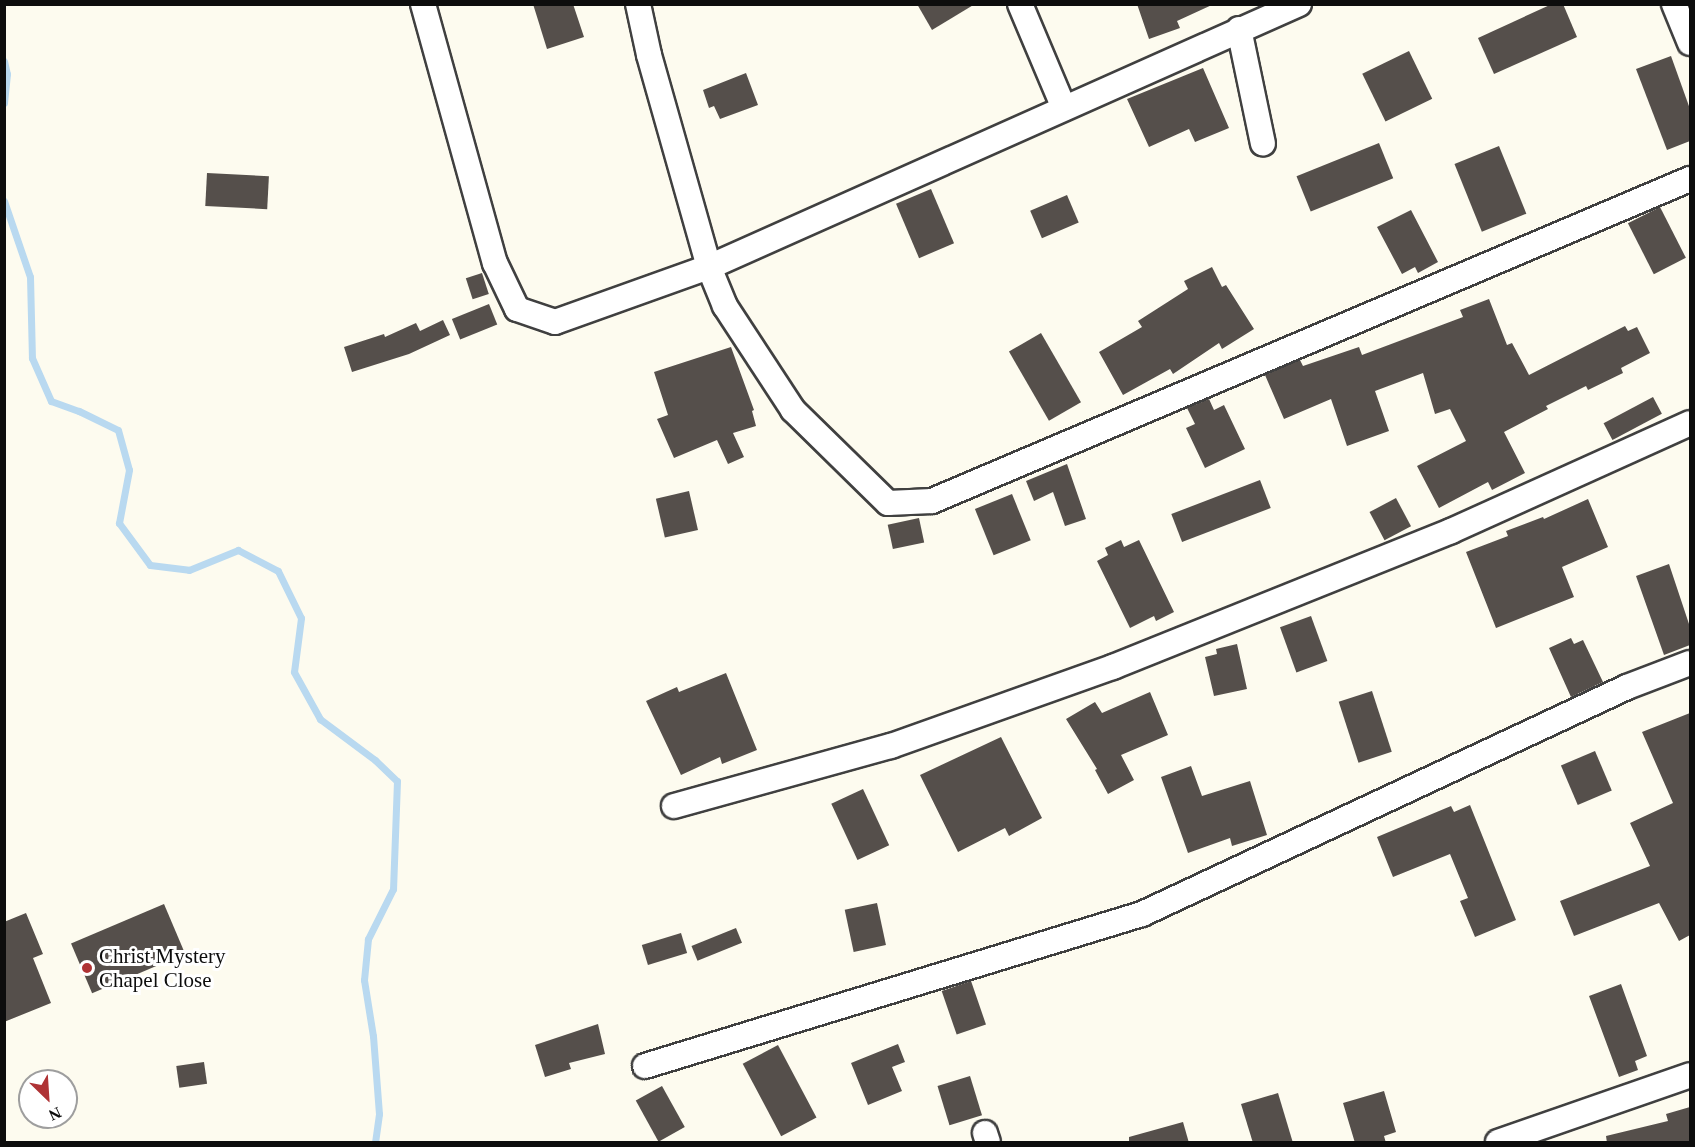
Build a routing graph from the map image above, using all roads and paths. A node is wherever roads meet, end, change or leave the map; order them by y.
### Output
1 (423, 4) edge
2 (638, 4) edge
3 (1020, 4) edge
4 (1299, 4) edge
5 (1674, 4) edge
6 (1244, 20) edge
7 (1690, 43) edge
8 (1064, 108) junction
9 (1263, 144) dead end
10 (1690, 179) edge
11 (709, 267) junction
12 (1690, 423) edge
13 (1690, 663) edge
14 (674, 806) dead end
15 (645, 1066) dead end
16 (1690, 1075) edge
17 (1498, 1143) edge

1 - 11 street
2 - 11 street
3 - 8 street
4 - 6 street
5 - 7 street
6 - 8 street
6 - 9 street
8 - 11 street
10 - 11 street
12 - 14 street
13 - 15 street
16 - 17 street

